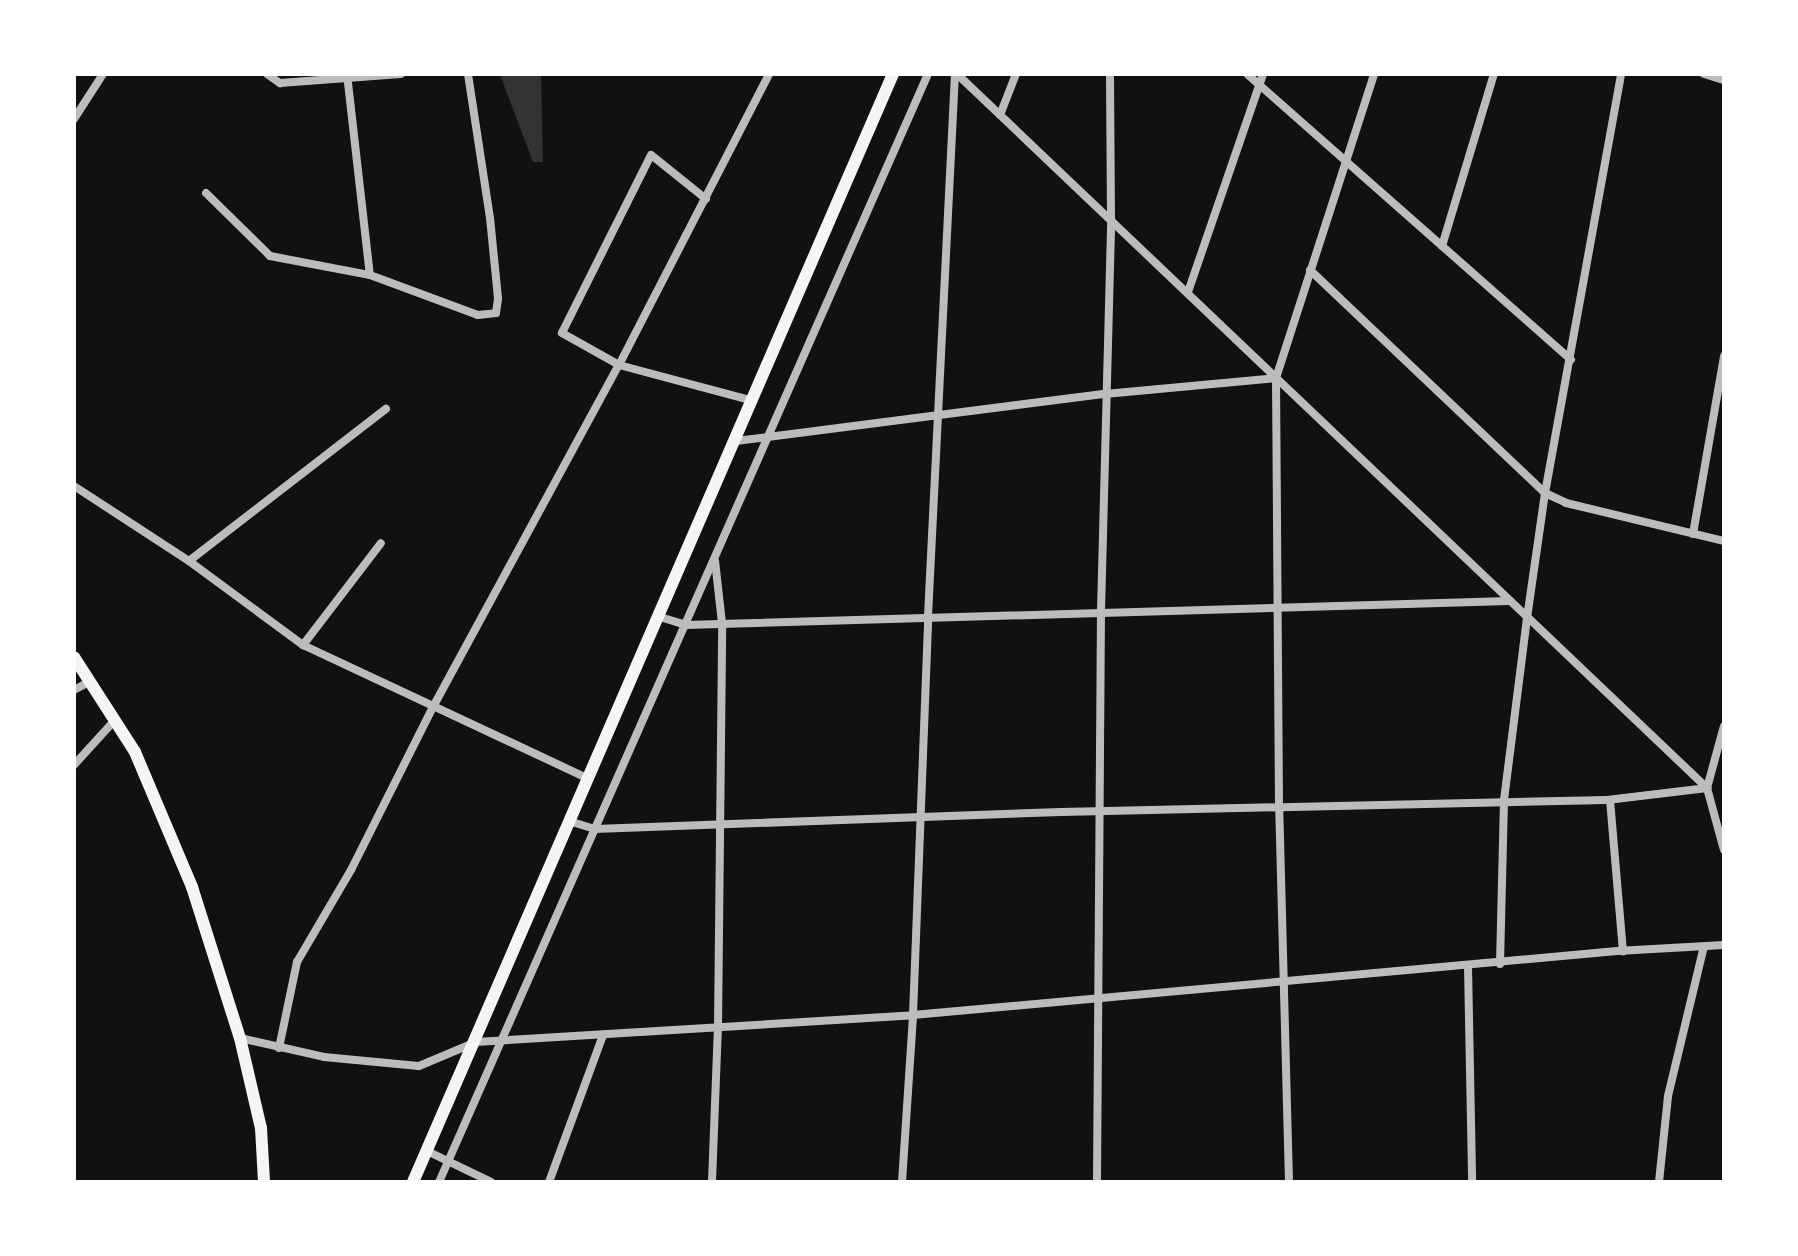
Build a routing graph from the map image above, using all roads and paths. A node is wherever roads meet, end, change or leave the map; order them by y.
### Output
1 (103, 74) edge
2 (267, 74) edge
3 (401, 74) edge
4 (468, 74) edge
5 (893, 74) edge
6 (928, 74) edge
7 (956, 74) edge
8 (1016, 74) edge
9 (1110, 74) edge
10 (1247, 74) edge
11 (1263, 74) edge
12 (1374, 74) edge
13 (1494, 74) edge
14 (1621, 74) edge
15 (1704, 74) edge
16 (767, 75) edge
17 (348, 76) edge
18 (1724, 80) edge
19 (1260, 85) junction
20 (74, 94) edge
21 (85, 101) junction
22 (1000, 115) junction
23 (74, 119) edge
24 (1346, 161) junction
25 (206, 193) dead end
26 (706, 199) junction
27 (1111, 219) junction
28 (1442, 246) junction
29 (1310, 270) junction
30 (370, 275) junction
31 (1188, 292) junction
32 (1724, 356) edge
33 (1571, 360) junction
34 (619, 365) junction
35 (1276, 378) junction
36 (1105, 394) junction
37 (753, 401) junction
38 (386, 409) dead end
39 (937, 415) junction
40 (770, 436) junction
41 (736, 441) junction
42 (74, 486) edge
43 (1545, 493) junction
44 (1693, 534) junction
45 (1724, 541) edge
46 (381, 543) dead end
47 (189, 561) junction
48 (715, 561) junction
49 (1509, 601) junction
50 (1276, 607) junction
51 (1101, 611) junction
52 (928, 616) junction
53 (660, 617) junction
54 (1527, 618) junction
55 (722, 623) junction
56 (686, 625) junction
57 (303, 645) junction
58 (74, 657) edge
59 (92, 680) junction
60 (74, 690) edge
61 (433, 707) junction
62 (115, 720) junction
63 (1724, 729) edge
64 (74, 765) edge
65 (590, 779) junction
66 (1707, 788) junction
67 (1504, 800) junction
68 (1610, 800) junction
69 (1279, 807) junction
70 (1100, 811) junction
71 (920, 817) junction
72 (572, 822) junction
73 (718, 825) junction
74 (595, 829) junction
75 (1724, 850) edge
76 (1724, 945) edge
77 (1704, 946) junction
78 (1623, 951) junction
79 (1500, 964) junction
80 (1468, 966) junction
81 (1284, 984) junction
82 (1096, 999) junction
83 (913, 1015) junction
84 (718, 1028) junction
85 (603, 1035) junction
86 (240, 1038) junction
87 (502, 1040) junction
88 (476, 1042) junction
89 (279, 1048) junction
90 (427, 1151) junction
91 (448, 1161) junction
92 (264, 1182) edge
93 (413, 1182) edge
94 (439, 1182) edge
95 (491, 1182) edge
96 (549, 1182) edge
97 (712, 1182) edge
98 (902, 1182) edge
99 (1097, 1182) edge
100 (1289, 1182) edge
101 (1472, 1182) edge
102 (1659, 1182) edge

1 - 21 street
2 - 17 street
3 - 17 street
4 - 30 street
5 - 37 main road
6 - 40 street
7 - 22 street
7 - 39 street
8 - 22 street
9 - 27 street
10 - 19 street
11 - 19 street
12 - 24 street
13 - 28 street
14 - 33 street
15 - 18 street
16 - 26 street
17 - 30 street
19 - 24 street
19 - 31 street
20 - 21 street
21 - 23 street
22 - 27 street
24 - 28 street
24 - 29 street
25 - 30 street
26 - 34 street
26 - 34 street
27 - 31 street
27 - 36 street
28 - 33 street
29 - 35 street
29 - 43 street
31 - 35 street
32 - 44 street
33 - 43 street
34 - 37 street
34 - 61 street
35 - 36 street
35 - 49 street
35 - 50 street
36 - 39 street
36 - 51 street
37 - 41 main road
38 - 47 street
39 - 40 street
39 - 52 street
40 - 41 street
40 - 48 street
41 - 53 main road
42 - 47 street
43 - 44 street
43 - 54 street
44 - 45 street
46 - 57 street
47 - 57 street
48 - 55 street
48 - 56 street
49 - 50 street
49 - 54 street
50 - 51 street
50 - 69 street
51 - 52 street
51 - 70 street
52 - 55 street
52 - 71 street
53 - 56 street
53 - 65 main road
54 - 66 street
54 - 67 street
55 - 56 street
55 - 73 street
56 - 74 street
57 - 61 street
58 - 59 main road
59 - 60 street
59 - 62 main road
61 - 65 street
61 - 89 street
62 - 64 street
62 - 86 main road
63 - 66 street
65 - 72 main road
66 - 68 street
66 - 75 street
67 - 68 street
67 - 69 street
67 - 79 street
68 - 78 street
69 - 70 street
69 - 81 street
70 - 71 street
70 - 82 street
71 - 73 street
71 - 83 street
72 - 74 street
72 - 88 main road
73 - 74 street
73 - 84 street
74 - 87 street
76 - 77 street
77 - 78 street
77 - 102 street
78 - 79 street
79 - 80 street
80 - 81 street
80 - 101 street
81 - 82 street
81 - 100 street
82 - 83 street
82 - 99 street
83 - 84 street
83 - 98 street
84 - 85 street
84 - 97 street
85 - 87 street
85 - 96 street
86 - 89 street
86 - 92 main road
87 - 88 street
87 - 91 street
88 - 89 street
88 - 90 main road
90 - 91 street
90 - 93 main road
91 - 94 street
91 - 95 street

